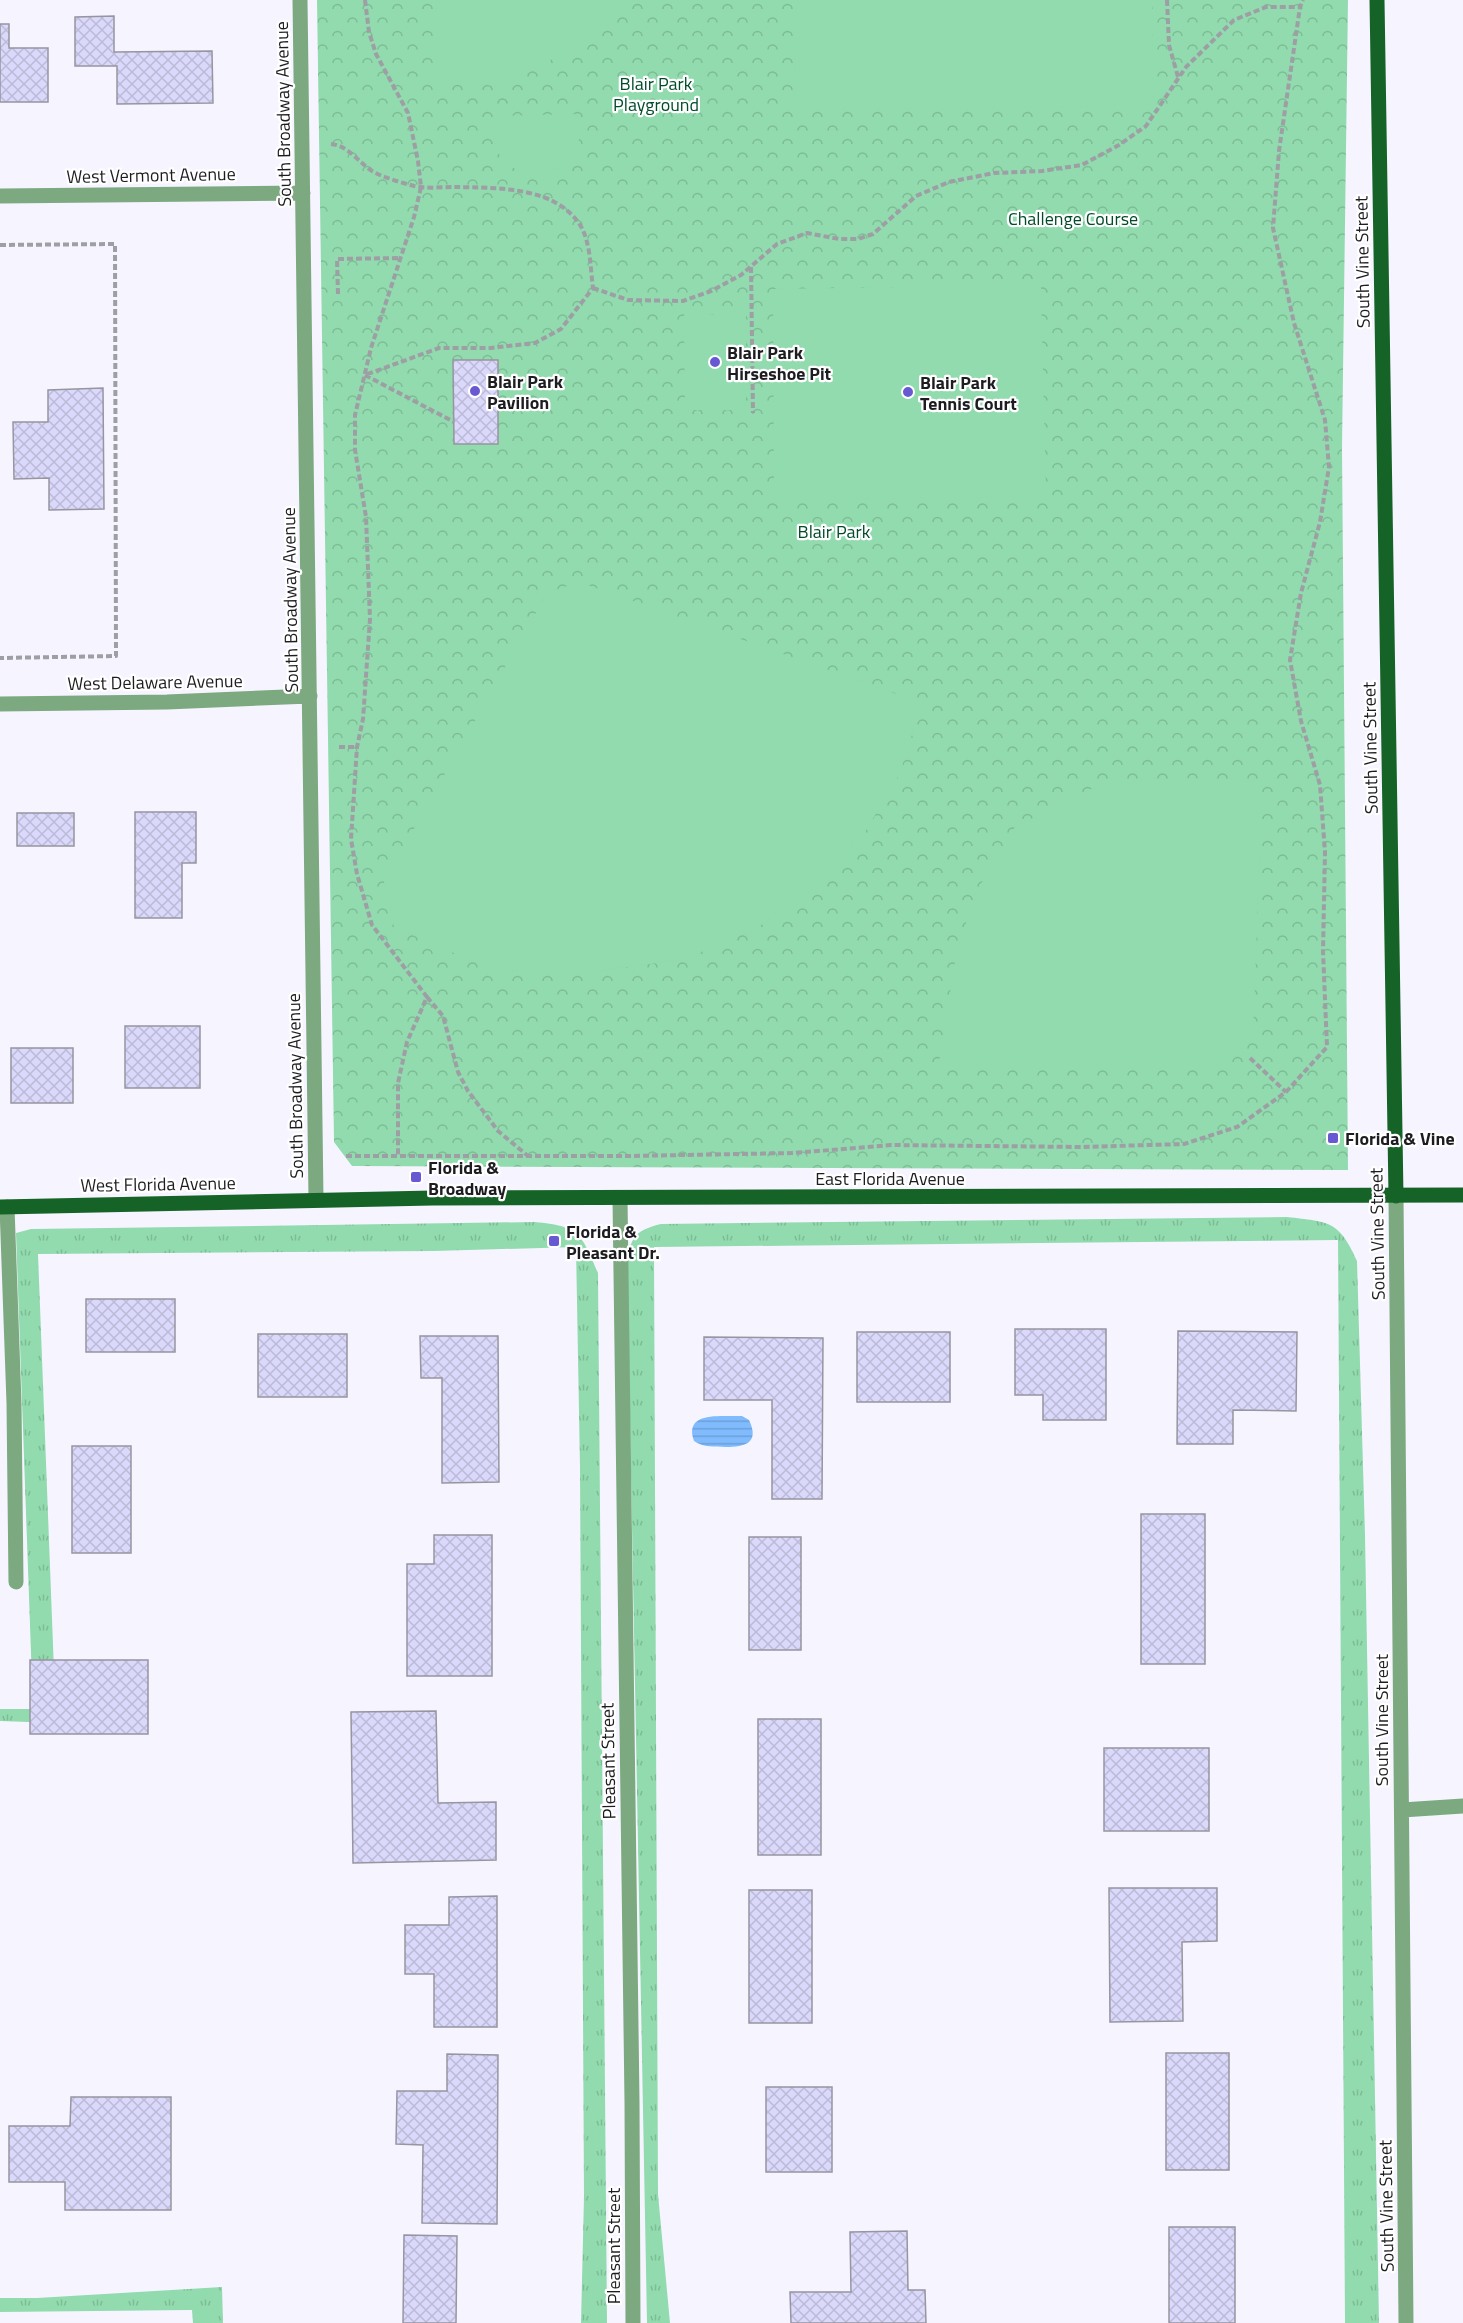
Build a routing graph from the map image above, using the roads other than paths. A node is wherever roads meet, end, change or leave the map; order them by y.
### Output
1 (300, 0) edge
2 (1377, 0) edge
3 (303, 193) junction
4 (0, 196) edge
5 (310, 696) junction
6 (0, 704) edge
7 (1463, 1195) edge
8 (1396, 1196) junction
9 (620, 1198) junction
10 (316, 1200) junction
11 (4, 1207) edge
12 (16, 1582) dead end
13 (1463, 1806) edge
14 (1402, 1809) junction
15 (633, 2323) edge
16 (1406, 2323) edge

1 - 3 street, South Broadway Avenue
2 - 8 main road, South Vine Street
3 - 4 street, West Vermont Avenue
3 - 5 street, South Broadway Avenue
5 - 6 street, West Delaware Avenue
5 - 10 street, South Broadway Avenue
7 - 8 main road, East Florida Avenue
8 - 9 main road, East Florida Avenue
8 - 14 street, South Vine Street
9 - 10 main road, East Florida Avenue
9 - 15 street, Pleasant Street
10 - 11 main road, West Florida Avenue
11 - 12 street
13 - 14 street
14 - 16 street, South Vine Street

